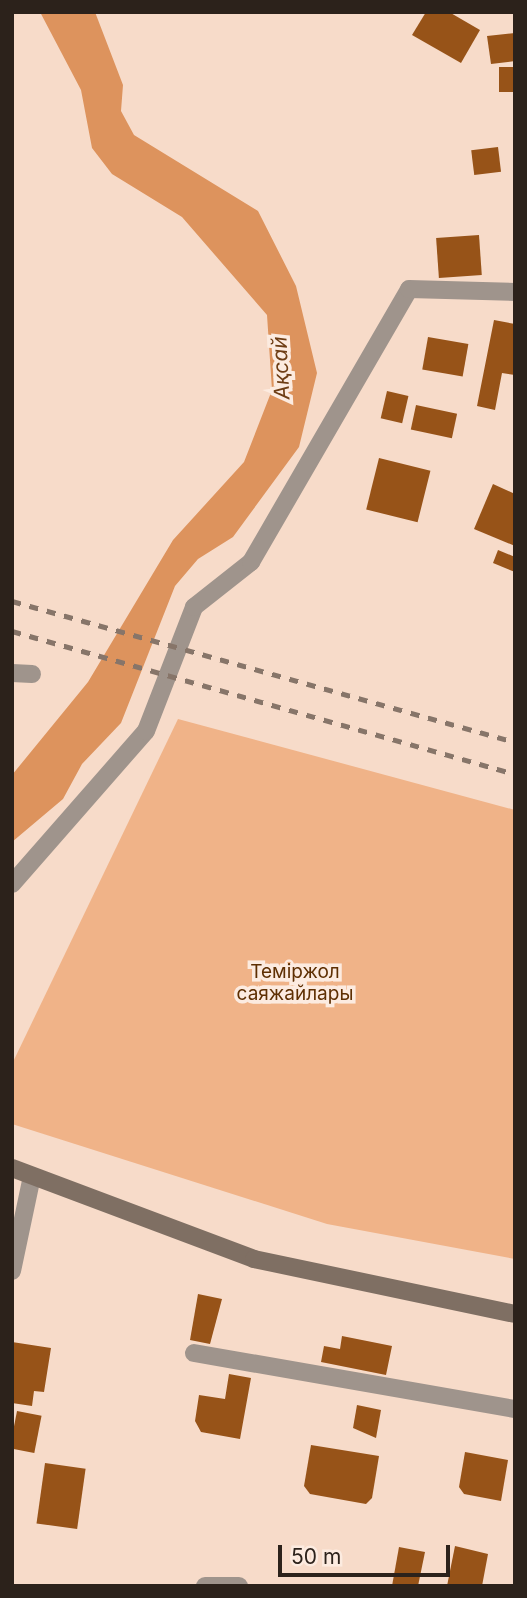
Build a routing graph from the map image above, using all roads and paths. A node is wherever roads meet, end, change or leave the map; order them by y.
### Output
1 (515, 292) edge
2 (12, 673) edge
3 (32, 674) dead end
4 (12, 884) edge
5 (12, 1168) edge
6 (32, 1176) junction
7 (12, 1271) edge
8 (515, 1314) edge
9 (194, 1353) dead end
10 (515, 1409) edge
11 (205, 1586) edge
12 (239, 1586) edge

1 - 4 street
2 - 3 street
5 - 6 main road
6 - 7 street
6 - 8 main road
9 - 10 street
11 - 12 street

